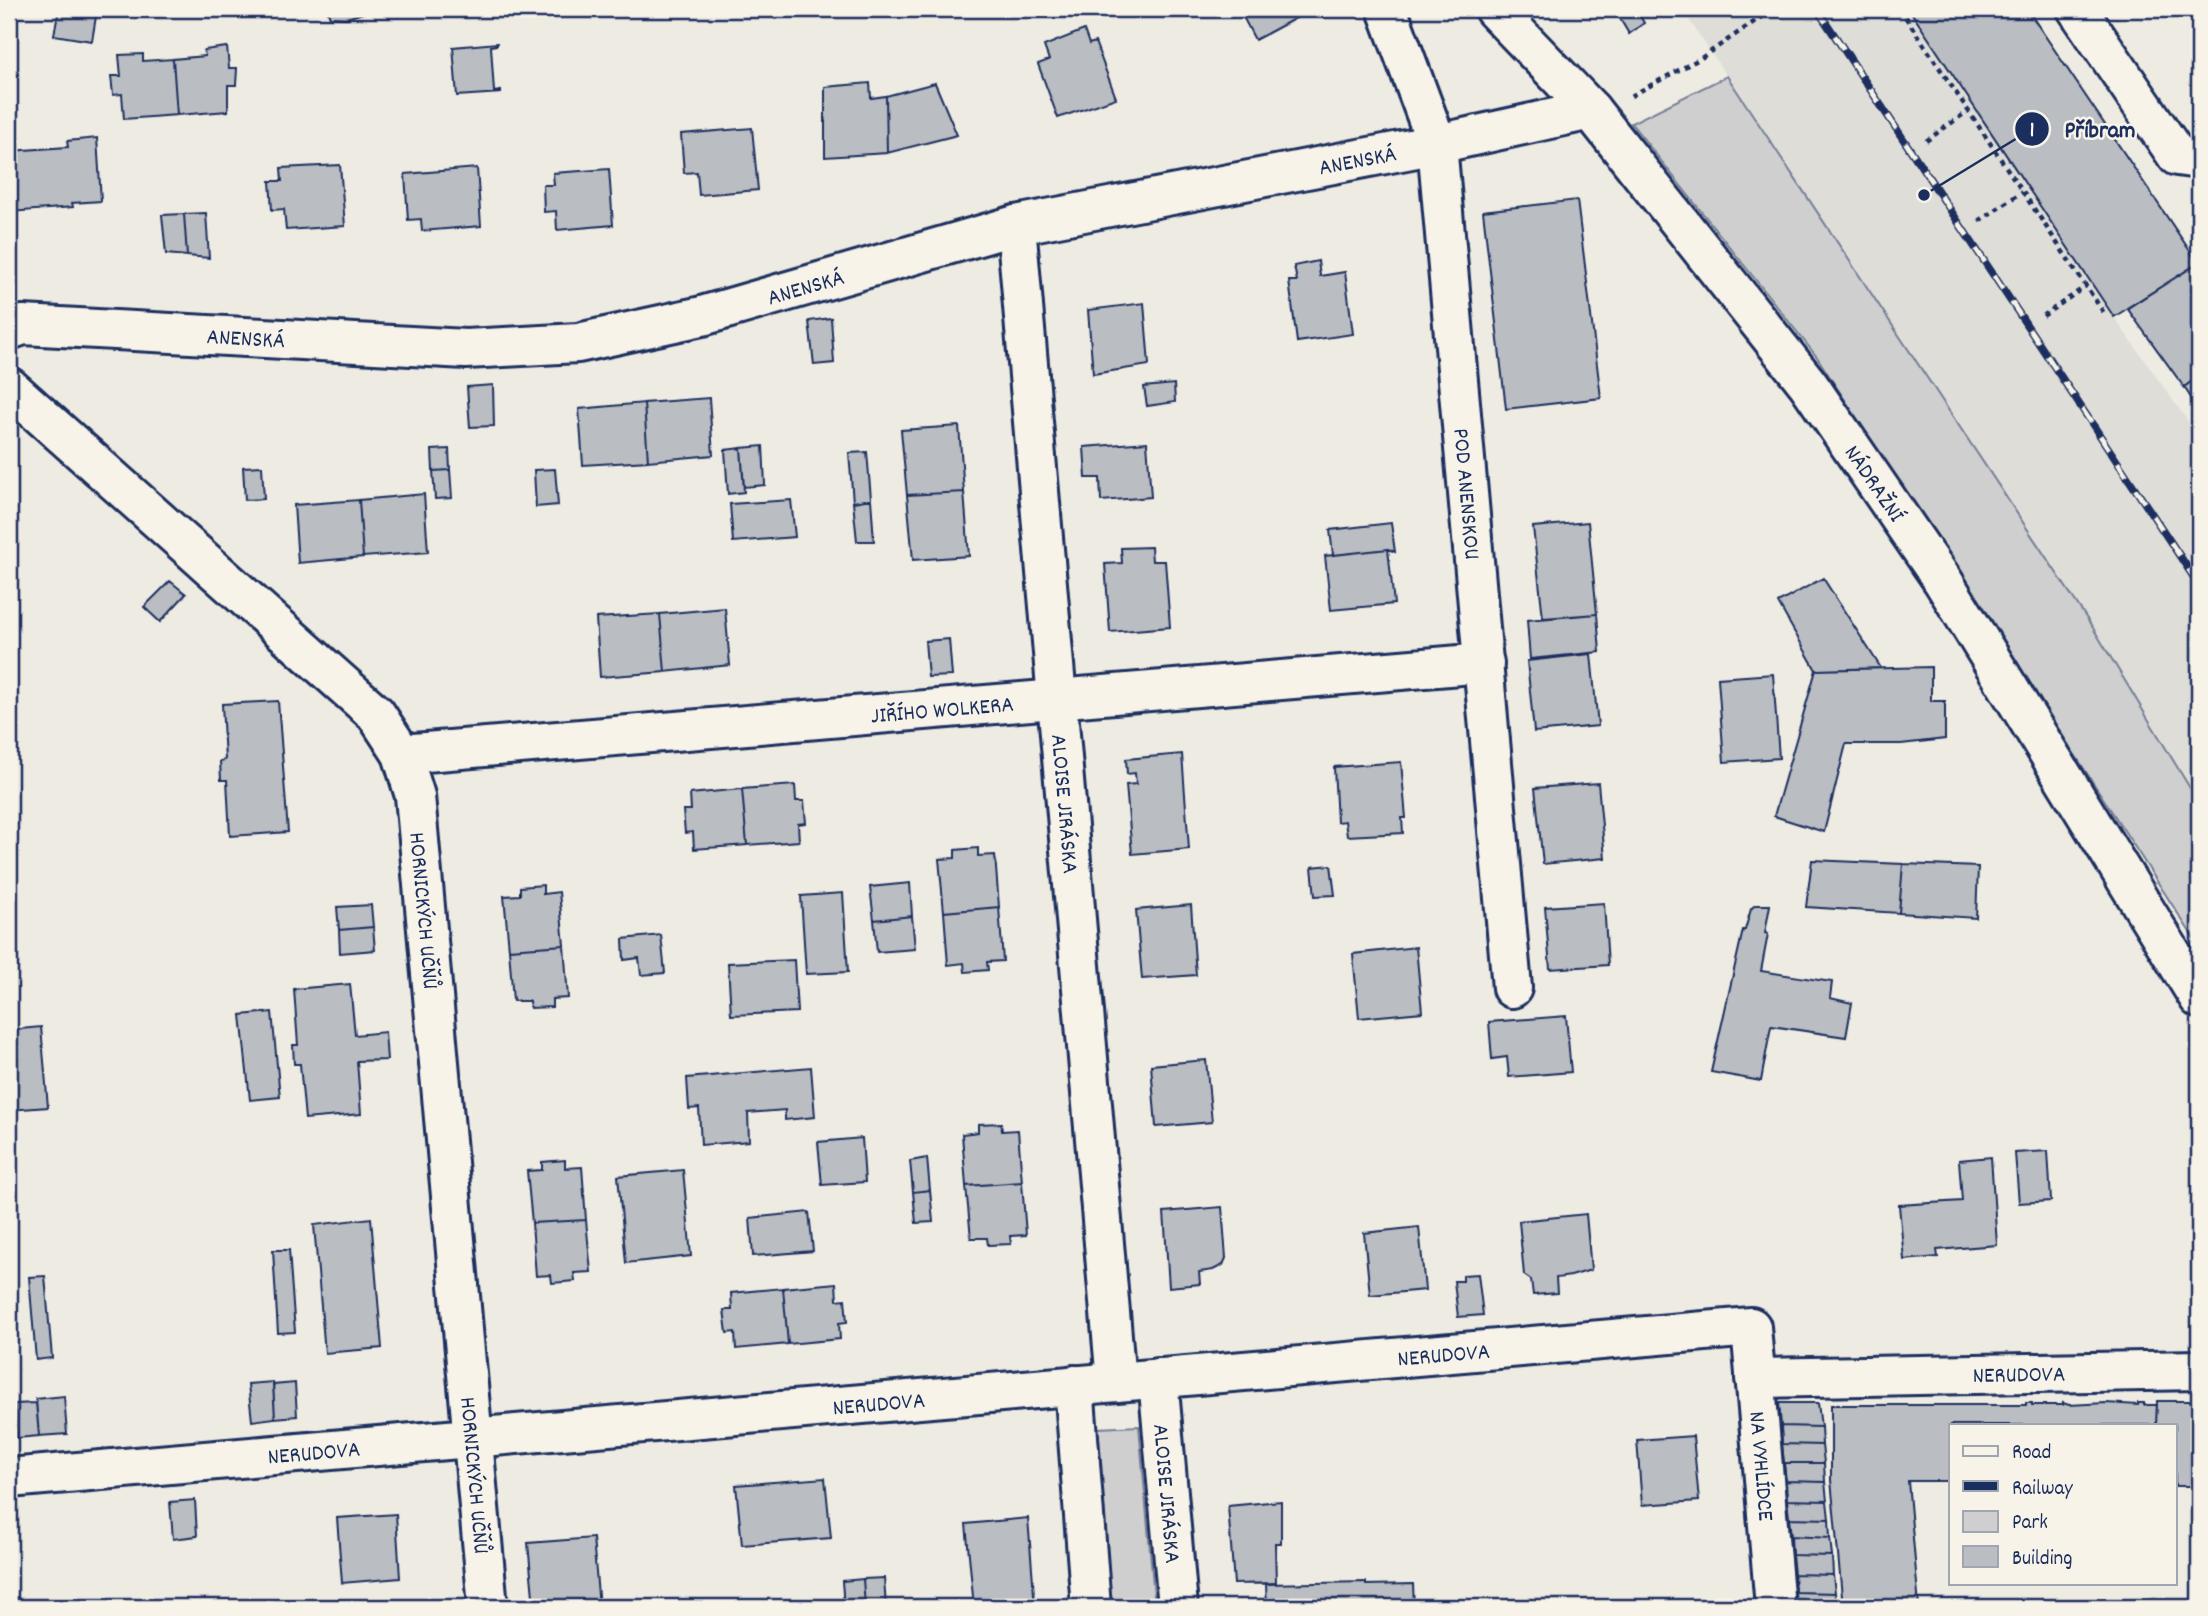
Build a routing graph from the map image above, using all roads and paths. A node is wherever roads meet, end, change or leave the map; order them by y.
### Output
1 (1387, 9) edge
2 (1494, 9) edge
3 (1773, 9) edge
4 (1900, 9) edge
5 (2077, 9) edge
6 (1637, 94) dead end
7 (1591, 110) junction
8 (1968, 111) junction
9 (1926, 141) dead end
10 (1437, 144) junction
11 (2199, 159) edge
12 (2022, 192) junction
13 (1979, 220) dead end
14 (1016, 225) junction
15 (2086, 286) junction
16 (2104, 313) dead end
17 (2043, 316) dead end
18 (9, 330) edge
19 (9, 387) edge
20 (1485, 663) junction
21 (1057, 700) junction
22 (402, 754) junction
23 (1512, 988) dead end
24 (2199, 998) edge
25 (1751, 1327) joint
26 (2199, 1370) edge
27 (1158, 1378) junction
28 (1755, 1378) junction
29 (1116, 1382) junction
30 (1074, 1385) junction
31 (473, 1437) junction
32 (9, 1478) edge
33 (488, 1607) edge
34 (1091, 1607) edge
35 (1178, 1607) edge
36 (1775, 1607) edge

1 - 10 street, POD ANENSKOU
2 - 7 street, NÁDRAŽNÍ
3 - 6 path
4 - 8 path
5 - 11 street
7 - 10 street, ANENSKÁ
7 - 24 street, NÁDRAŽNÍ
8 - 9 path
8 - 12 path
10 - 14 street, ANENSKÁ
10 - 20 street, POD ANENSKOU
12 - 13 path
12 - 15 path
14 - 18 street, ANENSKÁ
14 - 21 street, ALOISE JIRÁSKA
15 - 16 path
15 - 17 path
19 - 22 street, HORNICKÝCH UČŇŮ
20 - 21 street, JIŘÍHO WOLKERA
20 - 23 street, POD ANENSKOU
21 - 22 street, JIŘÍHO WOLKERA
21 - 29 street, ALOISE JIRÁSKA
22 - 31 street, HORNICKÝCH UČŇŮ
25 - 27 street, NERUDOVA
25 - 28 street, NA VYHLÍDCE
26 - 28 street, NERUDOVA
27 - 29 street, NERUDOVA
27 - 35 street, ALOISE JIRÁSKA
28 - 36 street, NA VYHLÍDCE
29 - 30 street, NERUDOVA
30 - 31 street, NERUDOVA
30 - 34 street
31 - 32 street, NERUDOVA
31 - 33 street, HORNICKÝCH UČŇŮ

